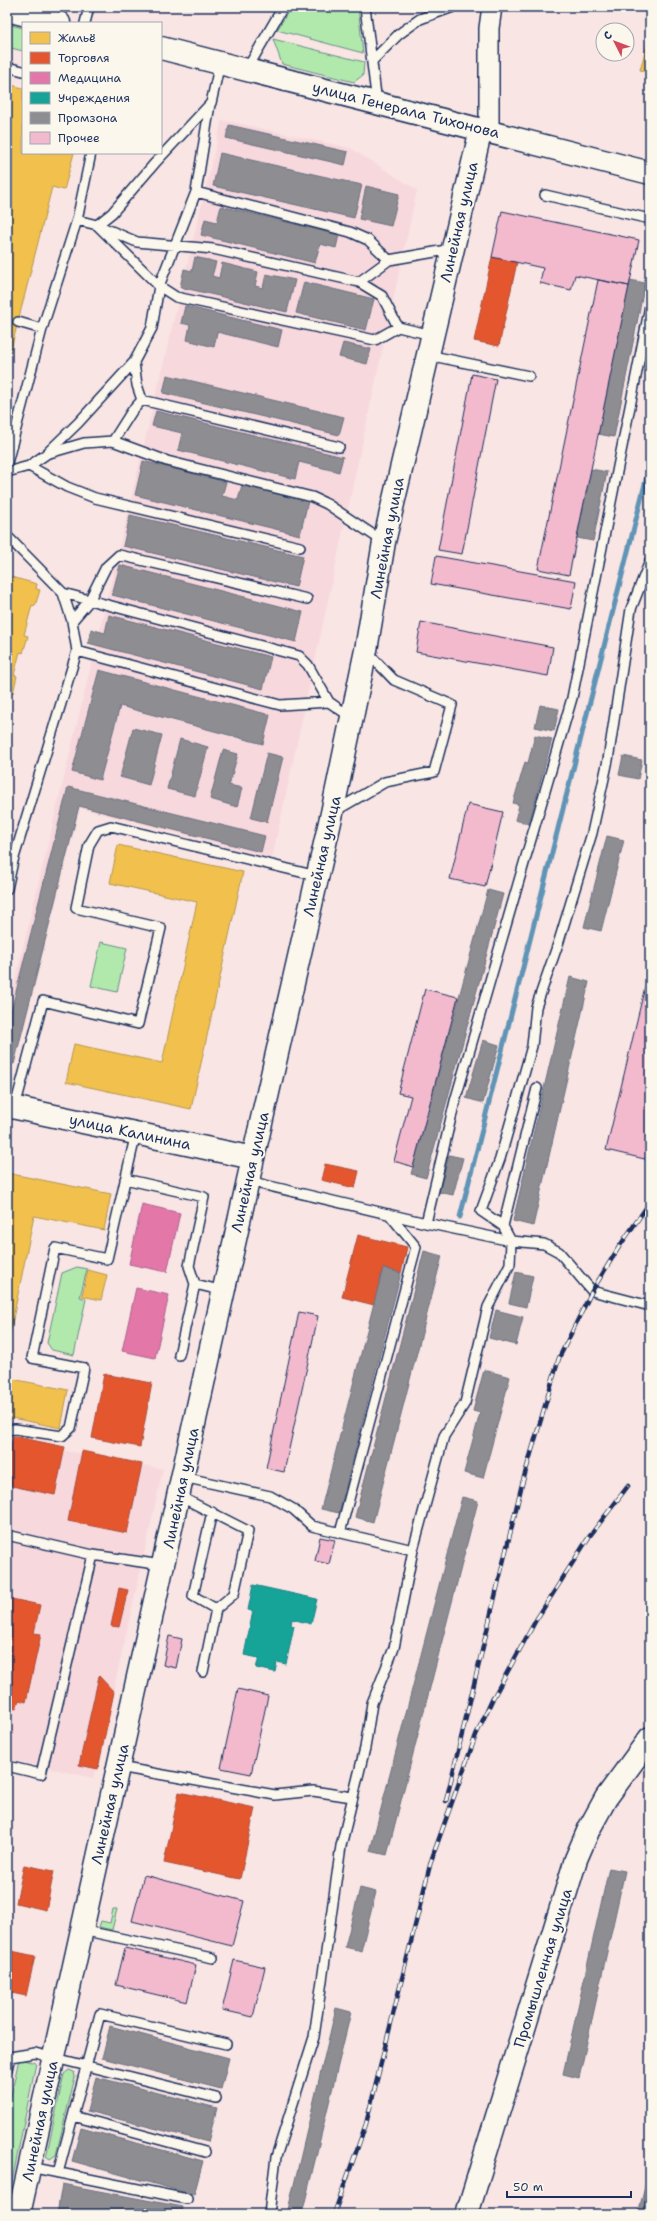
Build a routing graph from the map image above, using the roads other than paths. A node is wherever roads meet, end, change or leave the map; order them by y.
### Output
1 (89, 7) edge
2 (284, 7) edge
3 (365, 7) edge
4 (453, 7) edge
5 (492, 7) edge
6 (7, 10) edge
7 (55, 22) edge
8 (85, 22) edge
9 (162, 48) edge
10 (372, 61) junction
11 (220, 63) junction
12 (7, 67) edge
13 (247, 69) junction
14 (22, 71) edge
15 (210, 103) junction
16 (377, 103) junction
17 (485, 130) junction
18 (91, 154) edge
19 (650, 173) edge
20 (196, 192) junction
21 (545, 195) dead end
22 (650, 219) edge
23 (77, 220) junction
24 (97, 225) junction
25 (177, 244) junction
26 (452, 249) junction
27 (389, 260) junction
28 (359, 282) junction
29 (159, 286) junction
30 (650, 306) edge
31 (18, 322) dead end
32 (398, 327) junction
33 (42, 329) junction
34 (430, 345) junction
35 (134, 362) junction
36 (529, 376) dead end
37 (142, 400) junction
38 (113, 442) junction
39 (339, 447) dead end
40 (45, 455) junction
41 (7, 463) edge
42 (29, 466) junction
43 (7, 472) edge
44 (7, 536) edge
45 (384, 542) junction
46 (300, 547) dead end
47 (650, 561) edge
48 (63, 594) junction
49 (307, 599) dead end
50 (89, 601) junction
51 (72, 621) junction
52 (366, 650) junction
53 (77, 652) junction
54 (330, 702) junction
55 (352, 717) junction
56 (332, 813) junction
57 (317, 876) junction
58 (7, 890) edge
59 (537, 1088) dead end
60 (11, 1107) edge
61 (136, 1133) junction
62 (253, 1158) junction
63 (125, 1179) junction
64 (248, 1181) junction
65 (389, 1214) junction
66 (426, 1222) junction
67 (503, 1226) junction
68 (511, 1241) junction
69 (195, 1284) junction
70 (224, 1291) junction
71 (650, 1306) edge
72 (179, 1355) dead end
73 (7, 1430) edge
74 (181, 1487) junction
75 (212, 1512) junction
76 (340, 1533) junction
77 (7, 1535) edge
78 (413, 1550) junction
79 (93, 1555) junction
80 (164, 1566) junction
81 (216, 1609) junction
82 (203, 1672) dead end
83 (650, 1738) edge
84 (7, 1766) edge
85 (119, 1767) junction
86 (352, 1797) junction
87 (82, 1930) junction
88 (213, 1958) dead end
89 (226, 2044) dead end
90 (8, 2056) edge
91 (54, 2057) junction
92 (86, 2066) junction
93 (7, 2069) edge
94 (216, 2098) dead end
95 (73, 2116) junction
96 (205, 2152) dead end
97 (30, 2167) junction
98 (58, 2173) junction
99 (188, 2200) dead end
100 (19, 2214) edge
101 (269, 2214) edge
102 (467, 2214) edge

1 - 8 lane
2 - 13 lane
3 - 10 lane
4 - 10 lane
5 - 17 street, Линейная улица
6 - 7 main road
9 - 11 main road, улица Генерала Тихонова
10 - 16 lane
11 - 13 main road, улица Генерала Тихонова
11 - 15 lane
12 - 14 lane
13 - 16 main road, улица Генерала Тихонова
15 - 20 lane
15 - 24 lane
16 - 17 main road, улица Генерала Тихонова
17 - 19 main road, улица Генерала Тихонова
17 - 26 main road, Линейная улица
18 - 23 lane
20 - 25 lane
20 - 27 lane
21 - 22 lane
23 - 24 lane
23 - 33 lane
24 - 25 lane
24 - 29 lane
25 - 28 lane
25 - 29 lane
26 - 27 lane
26 - 34 main road, Линейная улица
27 - 28 lane
28 - 32 lane
29 - 32 lane
29 - 35 lane
30 - 66 lane
31 - 33 lane
32 - 34 lane
33 - 41 lane
34 - 36 lane
34 - 45 main road, Линейная улица
35 - 37 lane
35 - 40 lane
37 - 38 lane
37 - 39 lane
38 - 40 lane
38 - 45 lane
40 - 42 lane
42 - 43 lane
42 - 46 lane
44 - 48 lane
45 - 52 main road, Линейная улица
47 - 67 lane
48 - 50 lane
48 - 51 lane
49 - 50 lane
50 - 51 lane
50 - 54 lane
51 - 53 lane
52 - 55 main road, Линейная улица
52 - 56 lane
53 - 54 lane
53 - 58 lane
54 - 55 lane
55 - 56 main road, Линейная улица
56 - 57 main road, Линейная улица
57 - 60 lane
57 - 62 main road, Линейная улица
59 - 67 lane
60 - 61 main road, улица Калинина
61 - 62 main road, улица Калинина
61 - 63 lane
62 - 64 main road, Линейная улица
63 - 69 lane
63 - 73 lane
64 - 65 lane
64 - 70 main road, Линейная улица
65 - 66 lane
65 - 76 lane
66 - 68 lane
67 - 68 lane
68 - 71 lane
68 - 78 lane
69 - 70 lane
69 - 72 lane
70 - 74 main road, Линейная улица
74 - 75 lane
74 - 76 lane
74 - 80 main road, Линейная улица
75 - 81 lane
75 - 81 lane
76 - 78 lane
77 - 79 lane
78 - 86 lane
79 - 80 lane
79 - 84 lane
80 - 85 main road, Линейная улица
81 - 82 lane
83 - 102 main road, Промышленная улица
85 - 86 lane
85 - 87 main road, Линейная улица
86 - 101 lane
87 - 88 lane
87 - 91 main road, Линейная улица
89 - 92 lane
90 - 91 lane
90 - 93 lane
91 - 92 lane
91 - 97 main road, Линейная улица
92 - 94 lane
92 - 95 lane
95 - 96 lane
95 - 98 lane
97 - 98 lane
97 - 100 main road, Линейная улица
98 - 99 lane

